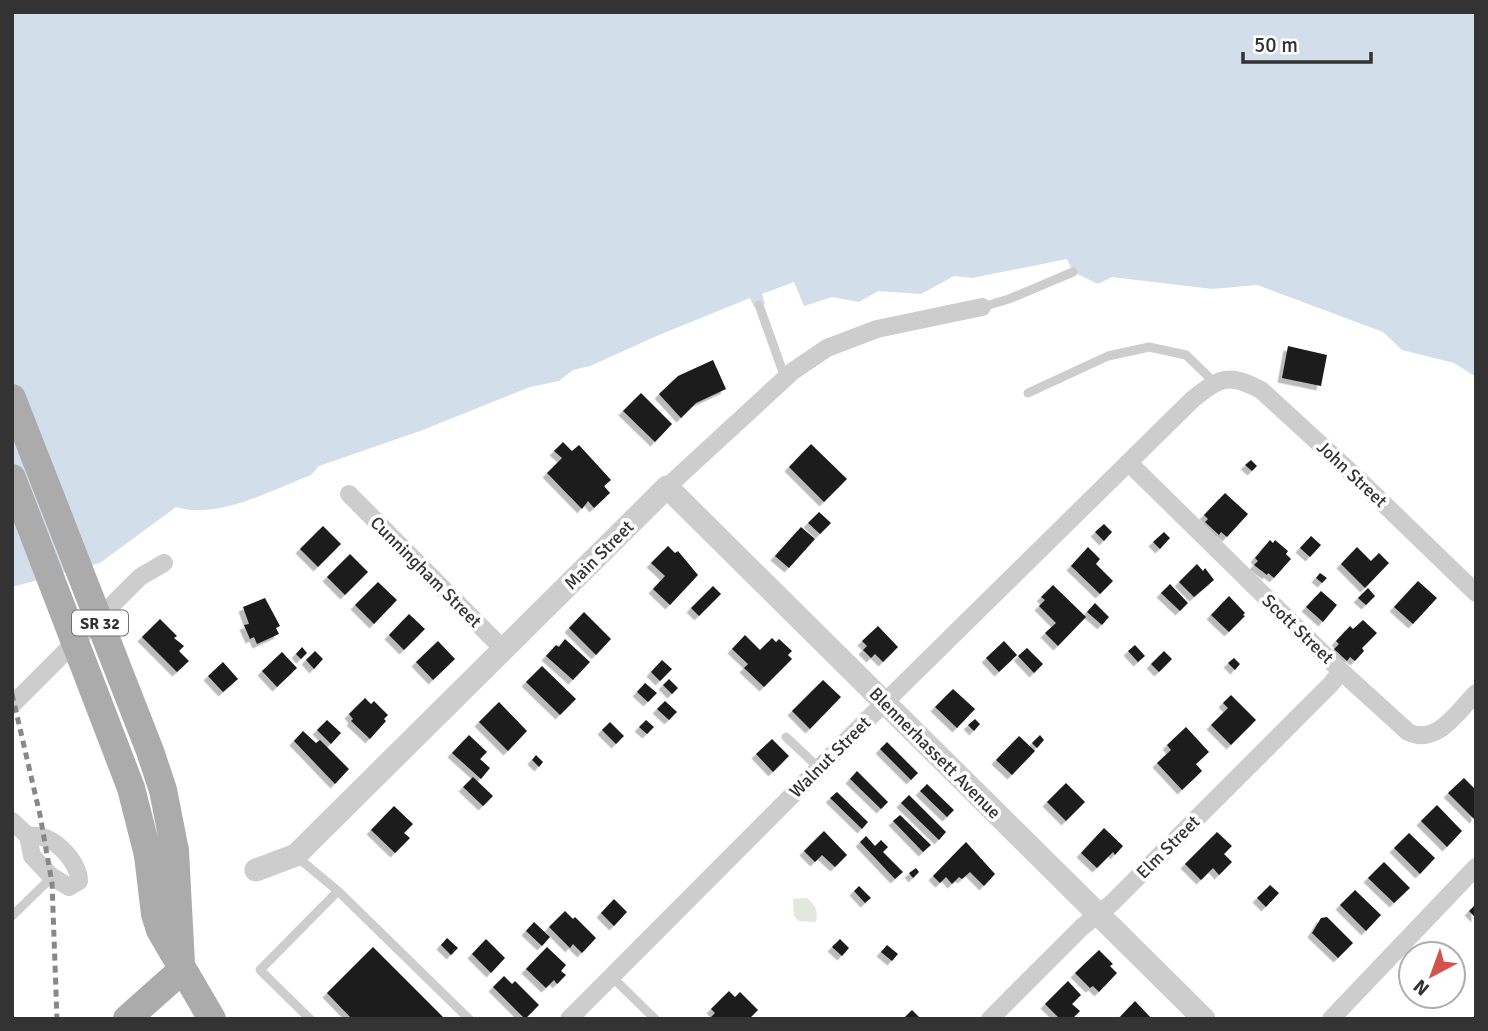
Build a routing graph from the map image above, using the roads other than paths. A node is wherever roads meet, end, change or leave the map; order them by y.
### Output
1 (1073, 272) dead end
2 (759, 305) dead end
3 (982, 307) joint
4 (785, 378) junction
5 (1214, 382) junction
6 (1028, 393) dead end
7 (12, 398) edge
8 (1129, 463) junction
9 (12, 478) edge
10 (667, 487) junction
11 (349, 494) dead end
12 (164, 563) dead end
13 (1476, 593) edge
14 (503, 649) junction
15 (1341, 671) junction
16 (1476, 693) edge
17 (884, 703) junction
18 (12, 705) edge
19 (786, 737) dead end
20 (819, 768) junction
21 (12, 821) edge
22 (28, 836) junction
23 (161, 853) junction
24 (296, 855) junction
25 (1476, 867) edge
26 (256, 870) dead end
27 (52, 877) junction
28 (338, 891) junction
29 (1098, 914) junction
30 (12, 916) edge
31 (182, 970) junction
32 (611, 976) junction
33 (127, 1019) edge
34 (212, 1019) edge
35 (310, 1019) edge
36 (469, 1019) edge
37 (569, 1019) edge
38 (655, 1019) edge
39 (990, 1019) edge
40 (1203, 1019) edge
41 (1331, 1019) edge

1 - 3 lane
2 - 4 lane
3 - 4 street, Main Street
4 - 10 street, Main Street
5 - 6 lane
5 - 8 street, Walnut Street
5 - 13 street, John Street
7 - 23 main road, SR 32, bridge
8 - 15 street, Scott Street
8 - 17 street, Walnut Street
9 - 23 main road, SR 32, bridge
10 - 14 street, Main Street
10 - 17 street, Blennerhassett Avenue
11 - 14 street, Cunningham Street
12 - 18 street
14 - 24 street, Main Street
15 - 16 street, Scott Street
15 - 29 street, Elm Street
17 - 20 street, Walnut Street
17 - 29 street, Blennerhassett Avenue
19 - 20 lane
20 - 32 street, Walnut Street
21 - 22 street
22 - 27 street
22 - 27 street
23 - 31 main road, SR 32
24 - 26 street, Main Street
24 - 28 lane
25 - 41 street
27 - 30 lane
28 - 35 lane
28 - 36 lane
29 - 39 street, Elm Street
29 - 40 street, Blennerhassett Avenue
31 - 33 main road
31 - 34 main road
32 - 37 street, Walnut Street
32 - 38 lane

